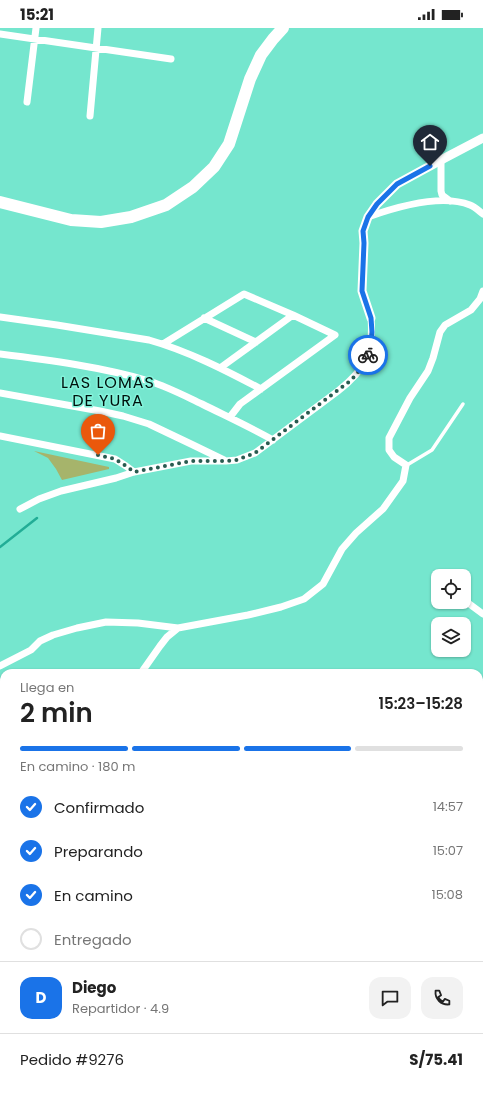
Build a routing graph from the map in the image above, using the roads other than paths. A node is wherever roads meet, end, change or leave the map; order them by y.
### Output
1 (36, 28) edge
2 (98, 28) edge
3 (283, 28) edge
4 (0, 34) edge
5 (34, 39) junction
6 (96, 48) junction
7 (171, 59) dead end
8 (26, 102) dead end
9 (90, 116) dead end
10 (483, 138) edge
11 (441, 160) junction
12 (0, 202) edge
13 (450, 202) junction
14 (483, 214) edge
15 (368, 217) junction
16 (483, 291) edge
17 (293, 315) junction
18 (0, 317) edge
19 (204, 318) junction
20 (371, 318) joint
21 (256, 342) junction
22 (163, 344) junction
23 (0, 354) edge
24 (220, 368) junction
25 (261, 389) junction
26 (0, 393) edge
27 (463, 404) dead end
28 (230, 417) junction
29 (0, 436) edge
30 (273, 440) junction
31 (226, 461) junction
32 (406, 465) junction
33 (134, 472) junction
34 (20, 509) dead end
35 (471, 605) edge
36 (483, 614) edge
37 (178, 628) junction
38 (0, 666) edge
39 (144, 669) edge

1 - 5 street
2 - 6 street
3 - 12 highway
4 - 5 street
5 - 6 street
5 - 8 street
6 - 7 street
6 - 9 street
10 - 11 street
11 - 13 street
11 - 15 street
13 - 14 street
13 - 15 street
15 - 20 street
16 - 32 street
17 - 19 street
17 - 21 street
17 - 25 street
18 - 22 street
19 - 21 street
19 - 22 street
20 - 30 street
21 - 24 street
22 - 24 street
23 - 28 street
24 - 25 street
25 - 28 street
26 - 31 street
27 - 32 lane
28 - 30 street
29 - 33 street
30 - 31 street
31 - 33 street
32 - 37 street
33 - 34 street
35 - 36 street
37 - 38 street
37 - 39 street

